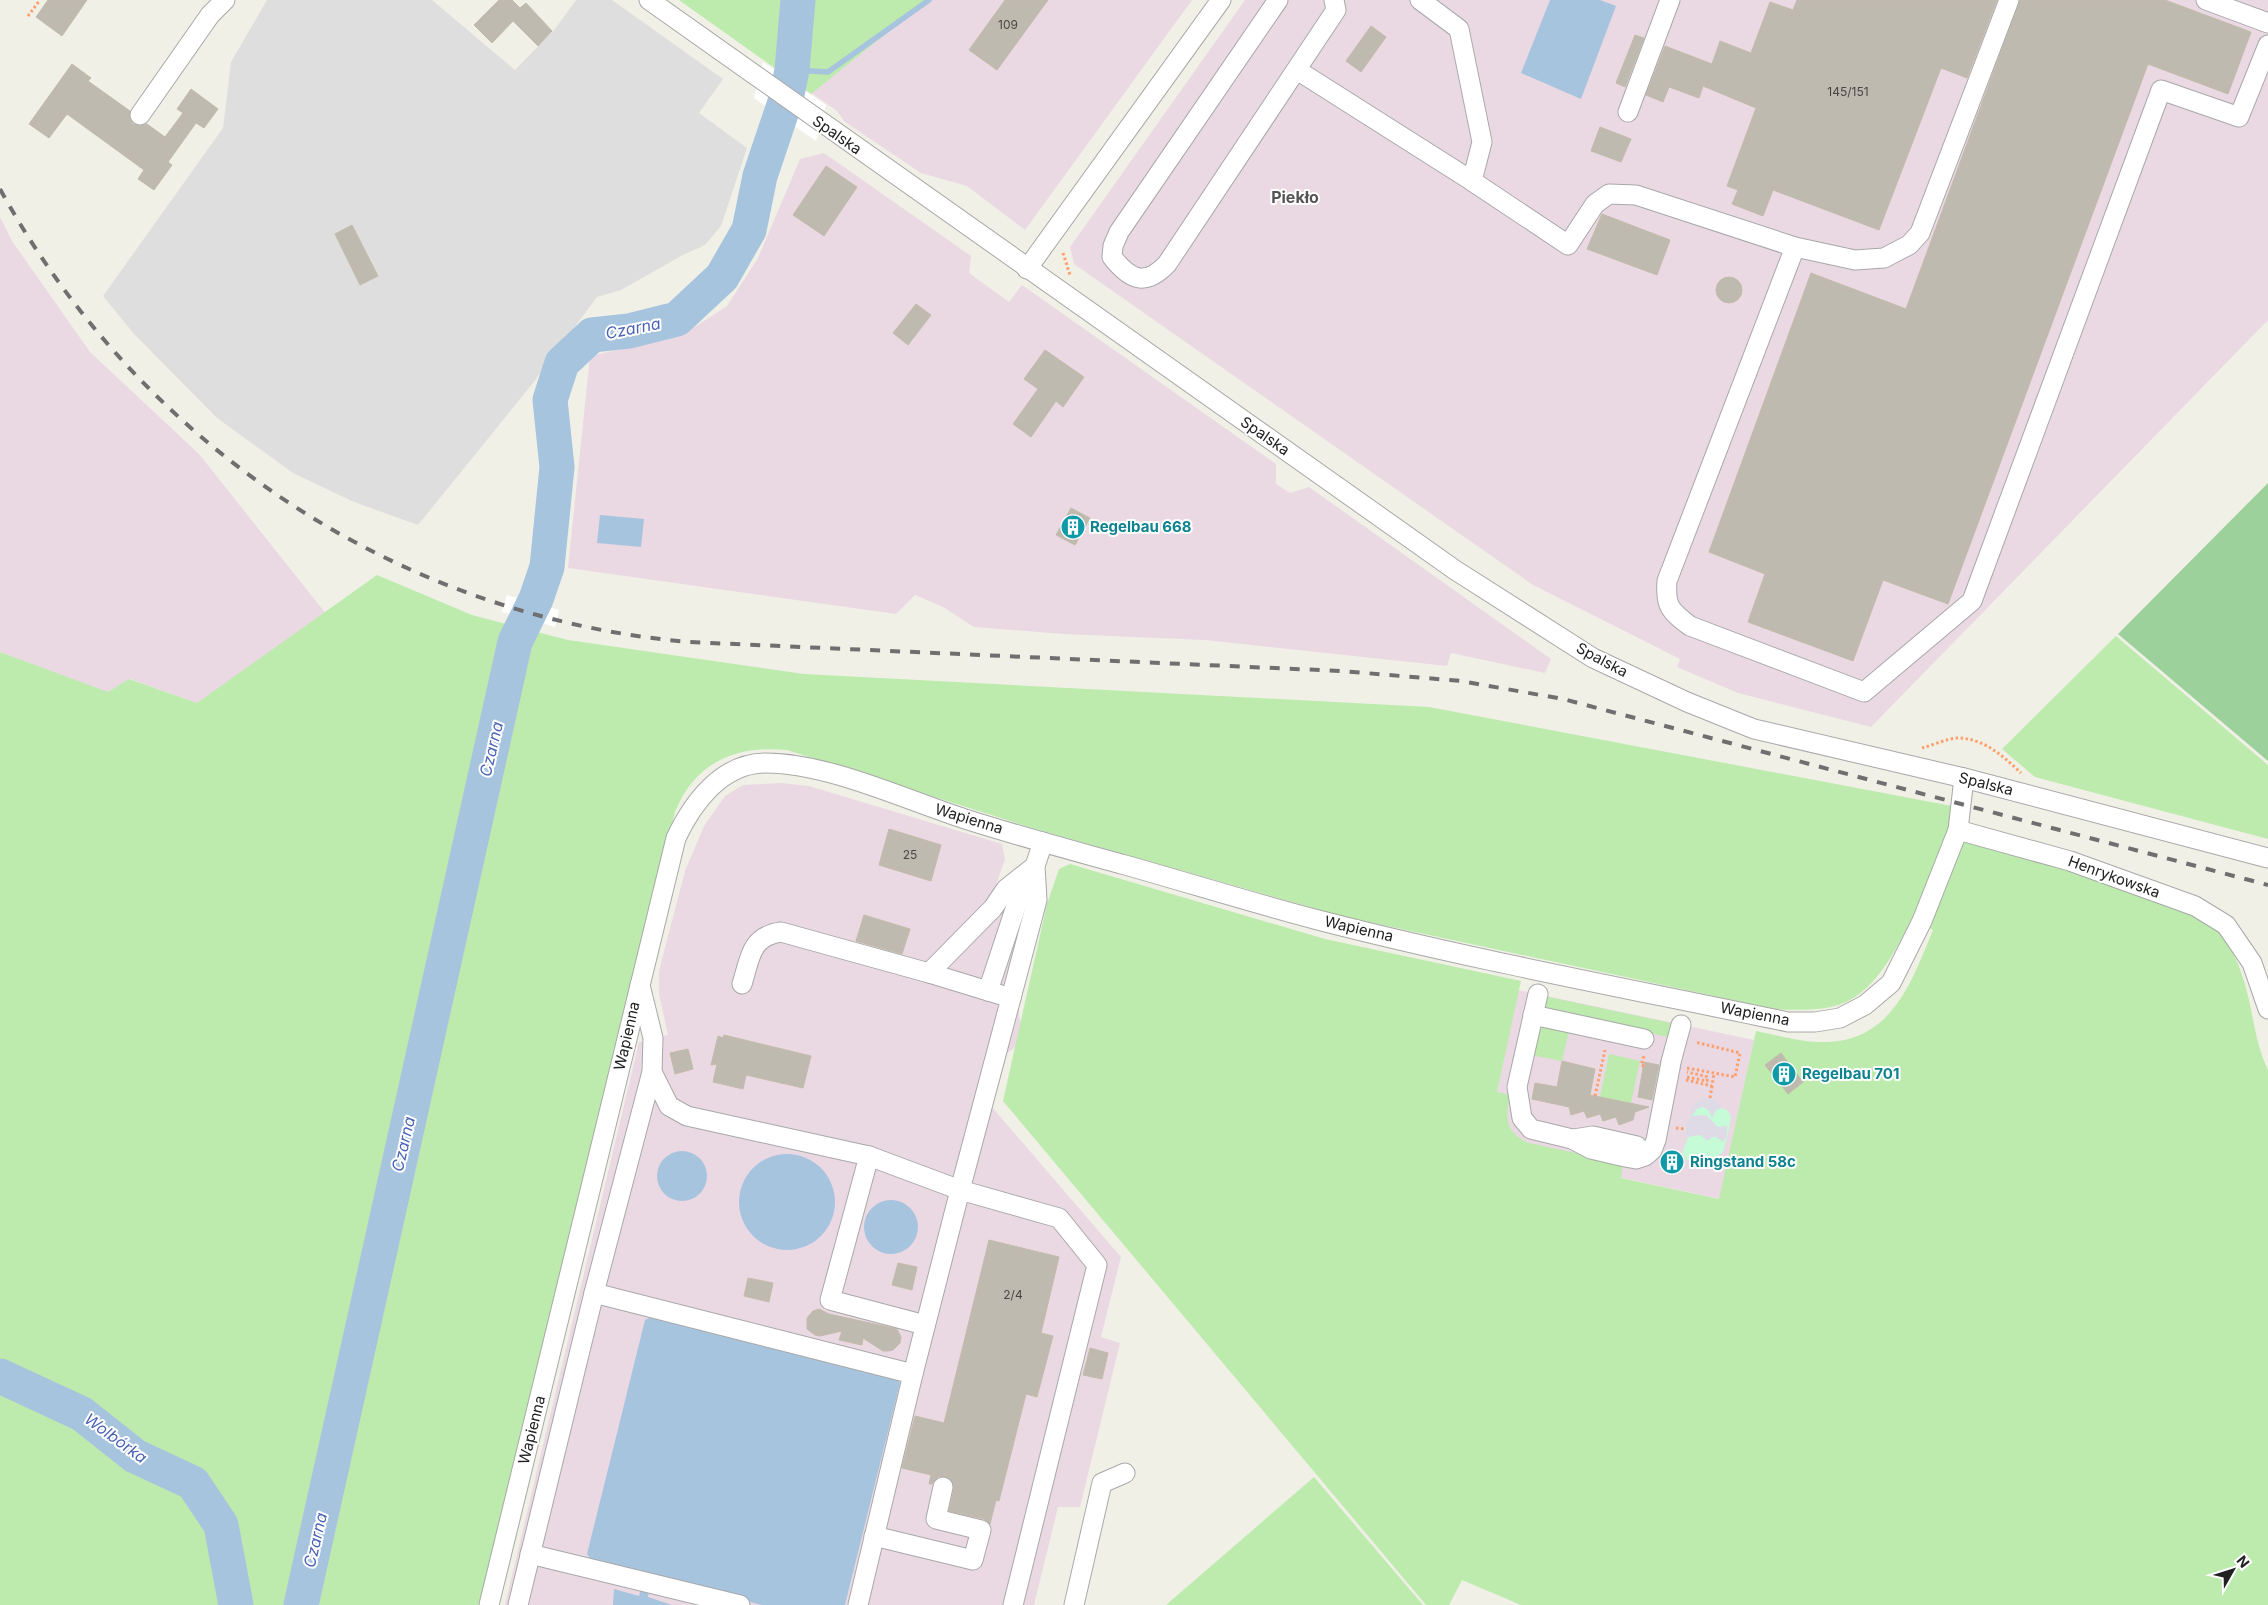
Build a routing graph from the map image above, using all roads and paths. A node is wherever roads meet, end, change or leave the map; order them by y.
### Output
1 (40, 0) edge
2 (225, 0) edge
3 (649, 0) edge
4 (1220, 0) edge
5 (1278, 0) edge
6 (1334, 0) edge
7 (1420, 0) edge
8 (1670, 0) edge
9 (2009, 0) edge
10 (2206, 0) edge
11 (2227, 4) edge
12 (28, 16) dead end
13 (2268, 23) edge
14 (2268, 45) edge
15 (1297, 70) junction
16 (1628, 112) dead end
17 (140, 115) dead end
18 (1472, 181) junction
19 (1795, 247) junction
20 (1062, 252) dead end
21 (1026, 269) junction
22 (1070, 277) dead end
23 (1918, 749) dead end
24 (2026, 777) dead end
25 (1964, 778) junction
26 (1958, 830) junction
27 (1043, 842) junction
28 (2268, 858) edge
29 (1035, 866) junction
30 (929, 973) junction
31 (640, 982) junction
32 (742, 984) dead end
33 (988, 992) junction
34 (1538, 994) dead end
35 (1011, 998) junction
36 (2268, 1009) edge
37 (1533, 1015) junction
38 (1679, 1031) joint
39 (1609, 1032) junction
40 (1644, 1040) dead end
41 (1702, 1070) dead end
42 (1677, 1071) junction
43 (652, 1072) junction
44 (1714, 1073) junction
45 (1712, 1086) junction
46 (1595, 1096) dead end
47 (1710, 1098) dead end
48 (1679, 1128) dead end
49 (1685, 1129) dead end
50 (1572, 1139) junction
51 (1637, 1146) dead end
52 (869, 1156) junction
53 (960, 1190) junction
54 (594, 1293) junction
55 (925, 1325) junction
56 (913, 1374) junction
57 (1125, 1473) dead end
58 (943, 1487) dead end
59 (874, 1536) junction
60 (530, 1554) junction
61 (489, 1605) edge
62 (518, 1605) edge
63 (740, 1605) edge
64 (858, 1605) edge
65 (1013, 1605) edge
66 (1074, 1605) edge

1 - 12 path
2 - 17 street
3 - 21 street, Spalska
4 - 21 street
5 - 15 street
6 - 15 street
7 - 18 street
8 - 16 street
9 - 19 street
10 - 11 street
11 - 13 street
14 - 19 street
15 - 18 street
18 - 19 street
20 - 22 path
21 - 25 street, Spalska
23 - 24 path
25 - 26 street
25 - 28 street, Spalska
26 - 27 street, Wapienna
26 - 36 street, Henrykowska
27 - 29 street
27 - 31 street, Wapienna
29 - 30 street
29 - 33 street
29 - 35 street
30 - 32 street
30 - 33 street
31 - 43 street
31 - 61 street, Wapienna
33 - 35 street
34 - 37 street
35 - 53 street
37 - 39 street
37 - 50 street
38 - 42 street
38 - 44 path
39 - 40 street
39 - 46 path
41 - 44 path
42 - 42 path
42 - 45 path
42 - 50 street
43 - 52 street
43 - 54 street
44 - 45 path
45 - 47 path
48 - 49 path
50 - 51 street
52 - 53 street
52 - 55 street
53 - 55 street
53 - 65 street
54 - 56 street
54 - 60 street
55 - 56 street
56 - 59 street
57 - 66 street
58 - 59 street
59 - 64 street
60 - 62 street
60 - 63 street

